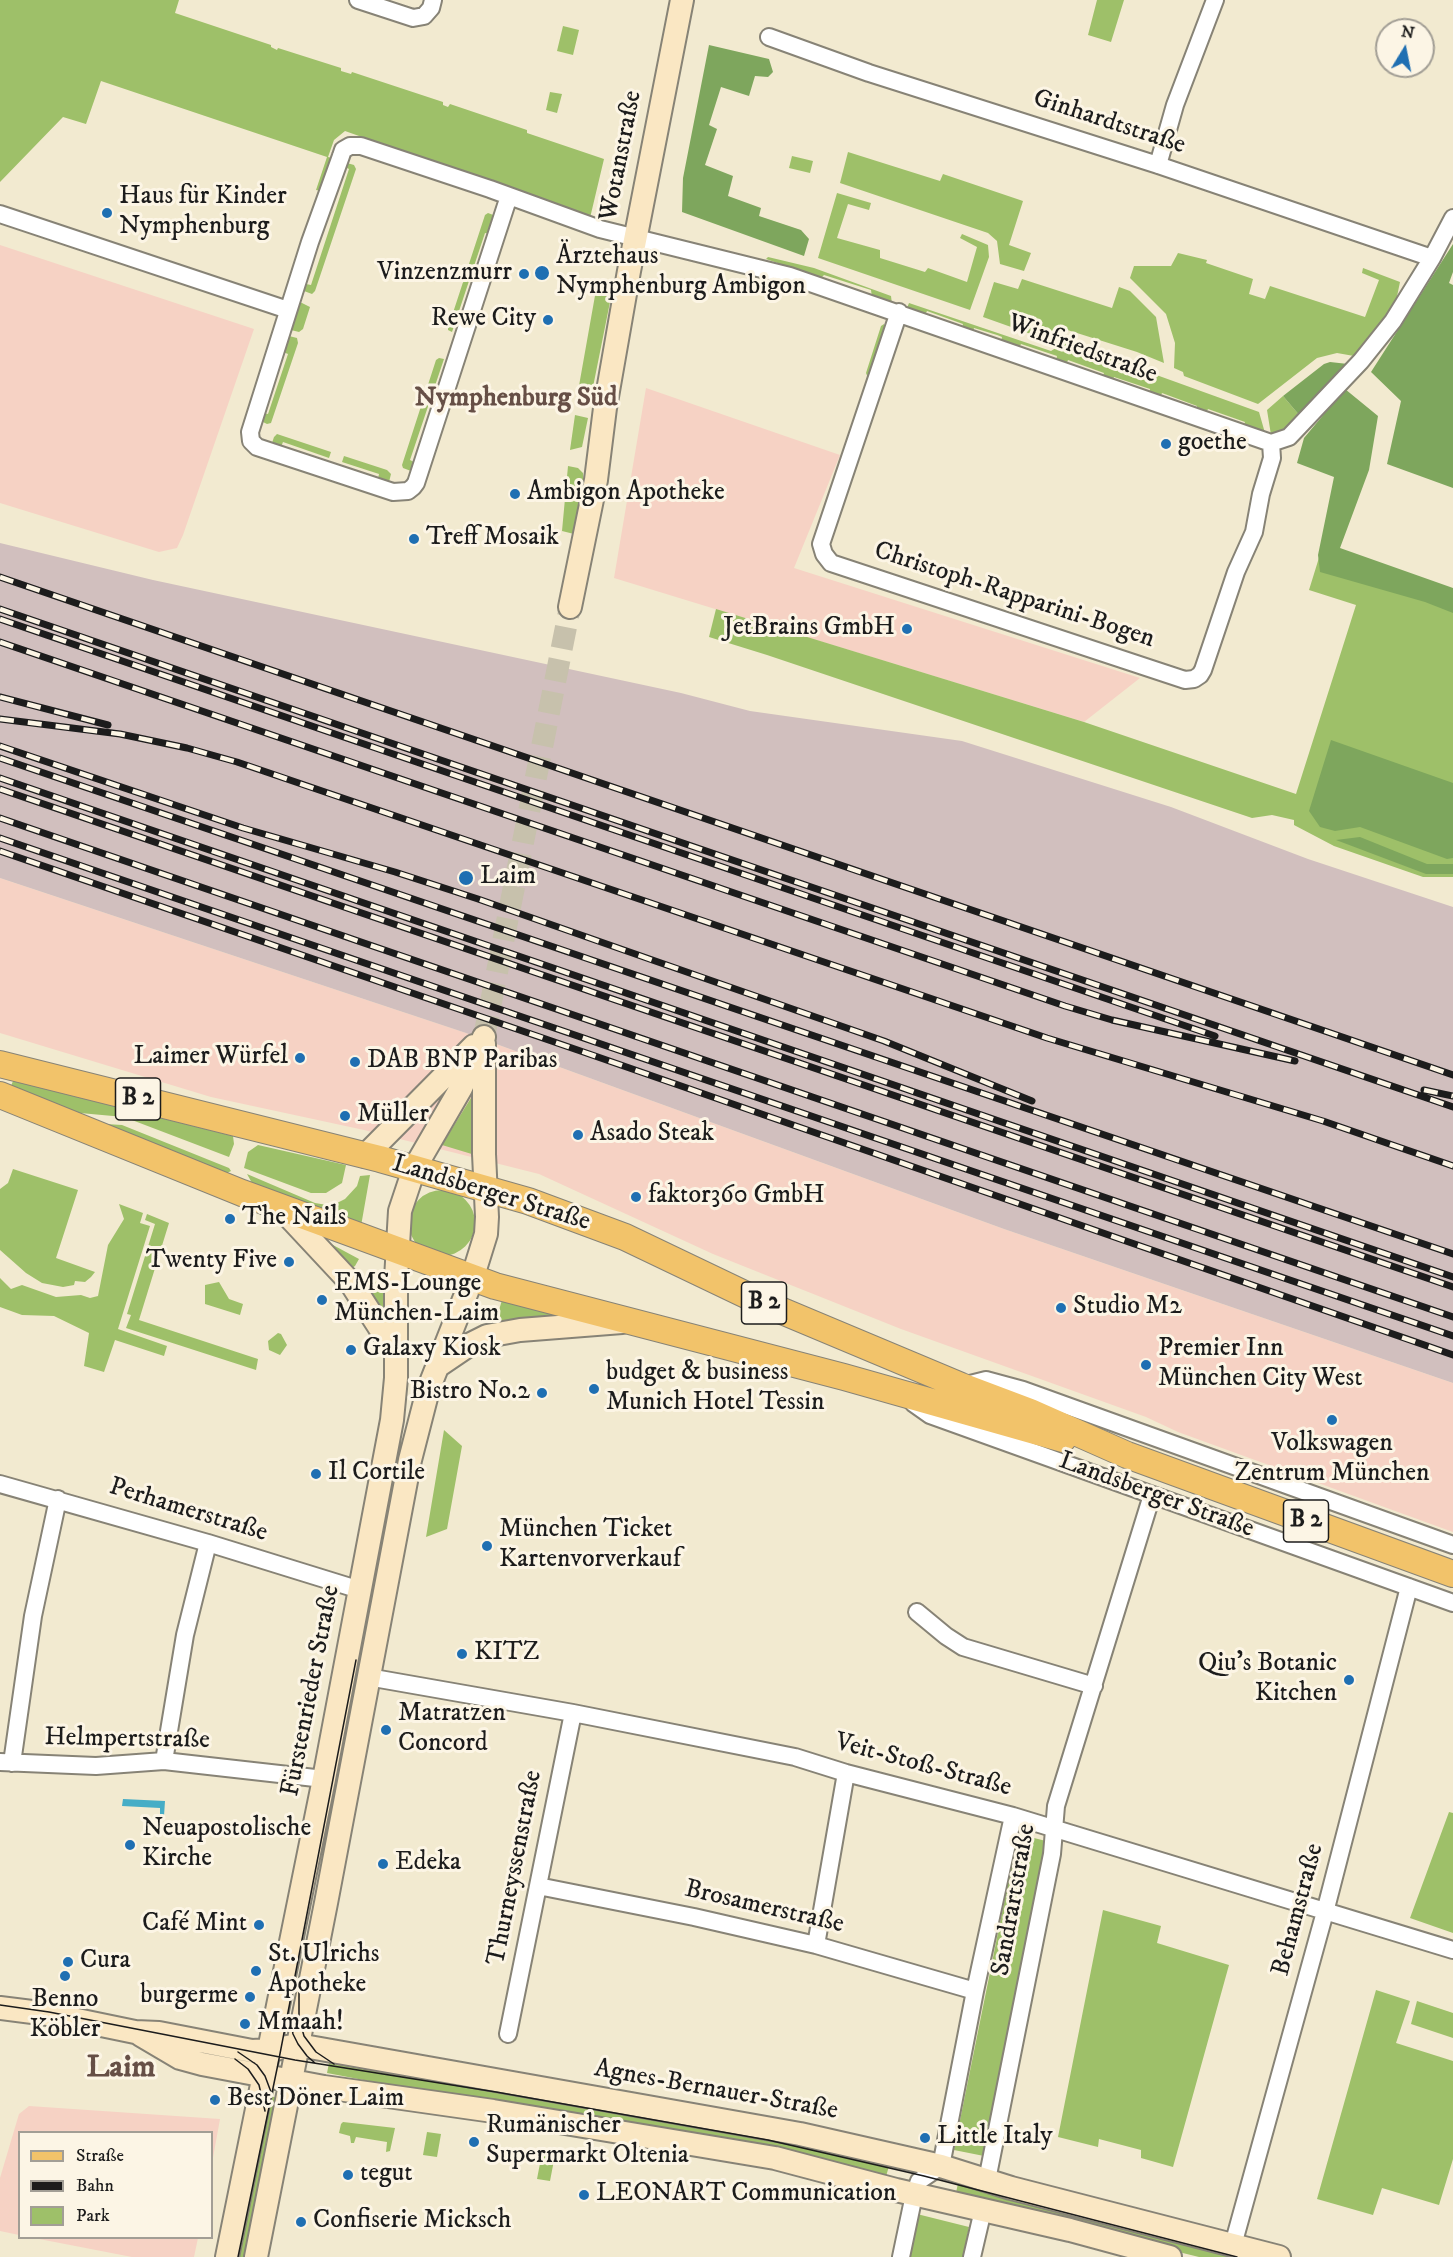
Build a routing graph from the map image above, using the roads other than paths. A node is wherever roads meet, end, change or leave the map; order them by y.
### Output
1 (358, 0) edge
2 (433, 0) edge
3 (682, 0) edge
4 (1215, 0) edge
5 (769, 37) dead end
6 (1158, 165) junction
7 (508, 196) junction
8 (0, 214) edge
9 (1453, 218) edge
10 (635, 238) junction
11 (1432, 258) junction
12 (288, 310) junction
13 (899, 312) junction
14 (1271, 443) junction
15 (570, 607) tunnel mouth
16 (484, 1037) junction
17 (0, 1064) edge
18 (0, 1095) edge
19 (0, 1110) edge
20 (53, 1116) junction
21 (365, 1156) junction
22 (414, 1169) junction
23 (487, 1188) junction
24 (281, 1208) junction
25 (397, 1251) junction
26 (472, 1279) junction
27 (632, 1321) junction
28 (396, 1353) junction
29 (438, 1366) junction
30 (961, 1386) junction
31 (898, 1392) junction
32 (1167, 1443) junction
33 (1127, 1455) junction
34 (1160, 1467) junction
35 (0, 1484) edge
36 (1152, 1495) junction
37 (58, 1499) junction
38 (208, 1543) junction
39 (1453, 1545) edge
40 (1453, 1575) edge
41 (1409, 1587) junction
42 (360, 1590) junction
43 (1453, 1603) edge
44 (917, 1612) dead end
45 (368, 1677) junction
46 (1094, 1686) junction
47 (573, 1713) junction
48 (164, 1761) junction
49 (6, 1762) edge
50 (846, 1773) junction
51 (324, 1779) junction
52 (1013, 1816) junction
53 (1054, 1829) junction
54 (538, 1886) junction
55 (1325, 1911) junction
56 (816, 1945) junction
57 (1453, 1950) edge
58 (975, 1991) junction
59 (0, 2008) edge
60 (135, 2032) junction
61 (508, 2034) dead end
62 (298, 2045) junction
63 (270, 2050) junction
64 (264, 2076) junction
65 (291, 2081) junction
66 (941, 2166) junction
67 (987, 2180) junction
68 (914, 2194) junction
69 (983, 2210) junction
70 (1233, 2245) junction
71 (227, 2257) edge
72 (256, 2257) edge
73 (901, 2257) edge
74 (972, 2257) edge
75 (1170, 2257) edge
76 (1279, 2257) edge

1 - 2 street
3 - 10 main road, Wotanstraße
4 - 6 street
5 - 6 street, Ginhardtstraße
6 - 11 street, Ginhardtstraße
7 - 10 street, Winfriedstraße
7 - 12 street, Winfriedstraße
7 - 12 street
8 - 12 street
9 - 11 street
10 - 13 street, Winfriedstraße
10 - 15 main road, Wotanstraße
11 - 14 street
13 - 14 street, Winfriedstraße
13 - 14 street, Christoph-Rapparini-Bogen
16 - 21 main road
16 - 22 main road
16 - 23 main road
17 - 21 main road, Landsberger Straße / B 2
18 - 20 main road, Landsberger Straße / B 2
19 - 20 street, Landsberger Straße
20 - 24 main road, Landsberger Straße / B 2
21 - 22 main road, Landsberger Straße / B 2
22 - 23 main road, Landsberger Straße / B 2
22 - 25 main road, Fürstenrieder Straße
23 - 26 main road, Fürstenrieder Straße
23 - 30 main road, Landsberger Straße / B 2
24 - 25 main road, Landsberger Straße / B 2
24 - 28 main road
25 - 26 main road, Landsberger Straße / B 2
25 - 28 main road, Fürstenrieder Straße
26 - 27 main road, Landsberger Straße / B 2
26 - 29 main road, Fürstenrieder Straße
27 - 29 main road
27 - 31 main road, Landsberger Straße / B 2
28 - 42 main road, Fürstenrieder Straße
29 - 45 main road, Fürstenrieder Straße
30 - 32 street, Landsberger Straße
30 - 33 main road, Landsberger Straße / B 2
31 - 33 main road, Landsberger Straße / B 2
31 - 36 street, Landsberger Straße
32 - 34 street, Landsberger Straße
32 - 39 street, Landsberger Straße
33 - 34 main road, Landsberger Straße / B 2
34 - 40 main road, Landsberger Straße / B 2
35 - 37 street, Perhamerstraße
36 - 41 street, Landsberger Straße
36 - 46 street, Sandrartstraße
37 - 38 street, Perhamerstraße
37 - 49 street
38 - 42 street, Perhamerstraße
38 - 48 street
41 - 43 street, Landsberger Straße
41 - 55 street, Behamstraße
42 - 51 main road, Fürstenrieder Straße
44 - 46 street
45 - 47 street, Veit-Stoß-Straße
45 - 62 main road, Fürstenrieder Straße
46 - 53 street, Sandrartstraße
47 - 50 street, Veit-Stoß-Straße
47 - 54 street, Thurneyssenstraße
48 - 49 street, Helmpertstraße
48 - 51 street, Helmpertstraße
50 - 52 street, Veit-Stoß-Straße
50 - 56 street
51 - 63 main road, Fürstenrieder Straße
52 - 53 street, Veit-Stoß-Straße
52 - 58 street, Sandrartstraße
53 - 55 street, Veit-Stoß-Straße
53 - 67 street, Sandrartstraße
54 - 56 street, Brosamerstraße
54 - 61 street, Thurneyssenstraße
55 - 57 street, Veit-Stoß-Straße
55 - 70 street, Behamstraße
56 - 58 street, Brosamerstraße
58 - 66 street, Sandrartstraße
59 - 60 main road, Agnes-Bernauer-Straße
60 - 63 main road, Agnes-Bernauer-Straße
60 - 64 main road, Agnes-Bernauer-Straße
62 - 63 main road, Agnes-Bernauer-Straße
62 - 65 main road, Fürstenrieder Straße
62 - 66 main road, Agnes-Bernauer-Straße
63 - 64 main road, Fürstenrieder Straße
64 - 65 main road, Agnes-Bernauer-Straße
64 - 71 main road, Fürstenrieder Straße
65 - 68 main road, Agnes-Bernauer-Straße
65 - 72 main road, Fürstenrieder Straße
66 - 67 main road, Agnes-Bernauer-Straße
66 - 68 street
67 - 70 main road, Agnes-Bernauer-Straße
68 - 69 main road, Agnes-Bernauer-Straße
68 - 73 street
69 - 74 street
69 - 75 main road, Agnes-Bernauer-Straße
70 - 76 main road, Agnes-Bernauer-Straße

